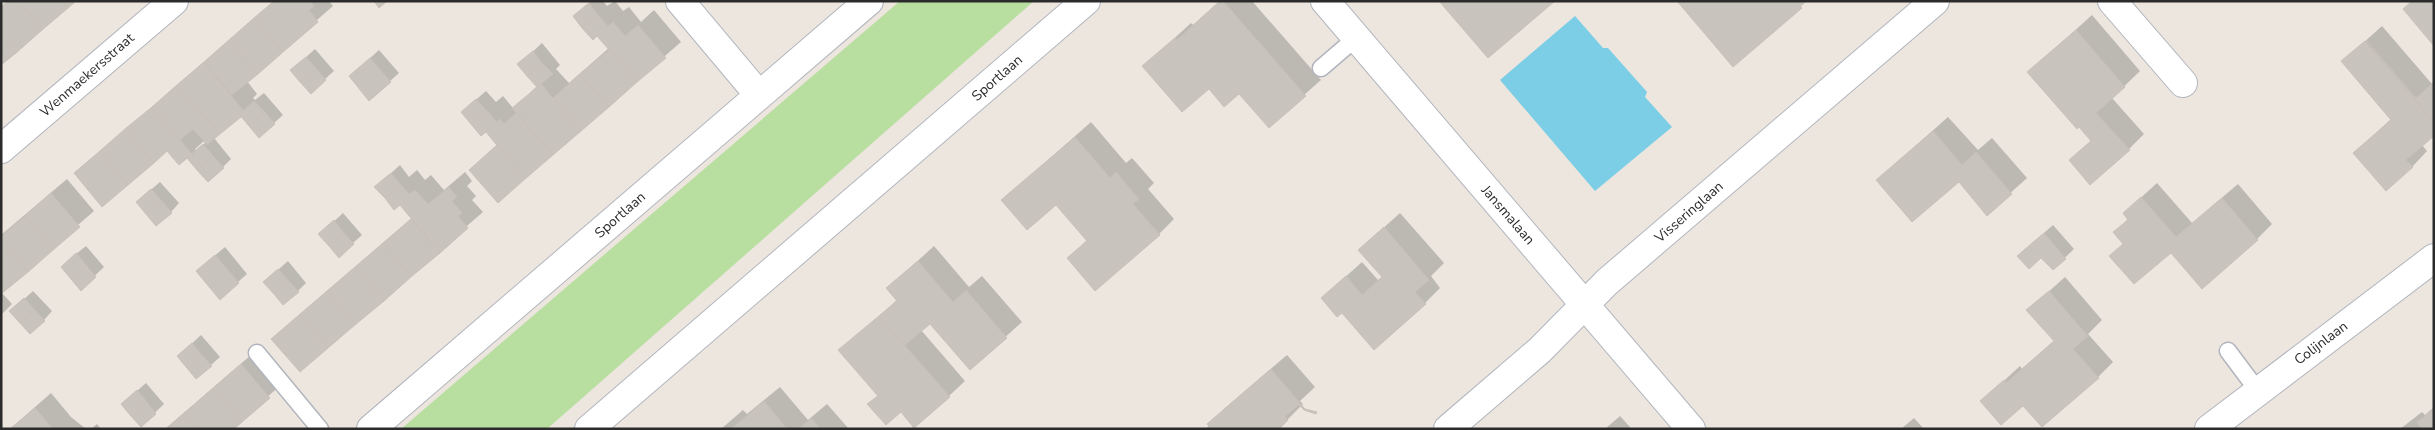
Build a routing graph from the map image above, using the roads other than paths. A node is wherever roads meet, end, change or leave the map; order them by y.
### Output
1 (174, 1) edge
2 (680, 1) edge
3 (869, 1) edge
4 (1086, 1) edge
5 (1325, 1) edge
6 (1935, 1) edge
7 (2112, 1) edge
8 (1356, 38) junction
9 (1321, 68) dead end
10 (2183, 83) dead end
11 (759, 95) junction
12 (1, 149) edge
13 (2434, 258) edge
14 (1585, 305) junction
15 (2228, 351) dead end
16 (257, 353) dead end
17 (2258, 391) junction
18 (320, 429) edge
19 (371, 429) edge
20 (589, 429) edge
21 (1448, 429) edge
22 (1691, 429) edge
23 (2209, 429) edge

1 - 12 street, Wenmaekersstraat
2 - 11 street
3 - 11 street, Sportlaan
4 - 20 street, Sportlaan
5 - 8 street, Jansmalaan
6 - 14 street, Visseringlaan
7 - 10 street
8 - 9 lane
8 - 14 street, Jansmalaan
11 - 19 street, Sportlaan
13 - 17 street, Colijnlaan
14 - 21 street, Visseringlaan
14 - 22 street, Jansmalaan
15 - 17 lane
16 - 18 lane
17 - 23 street, Colijnlaan

